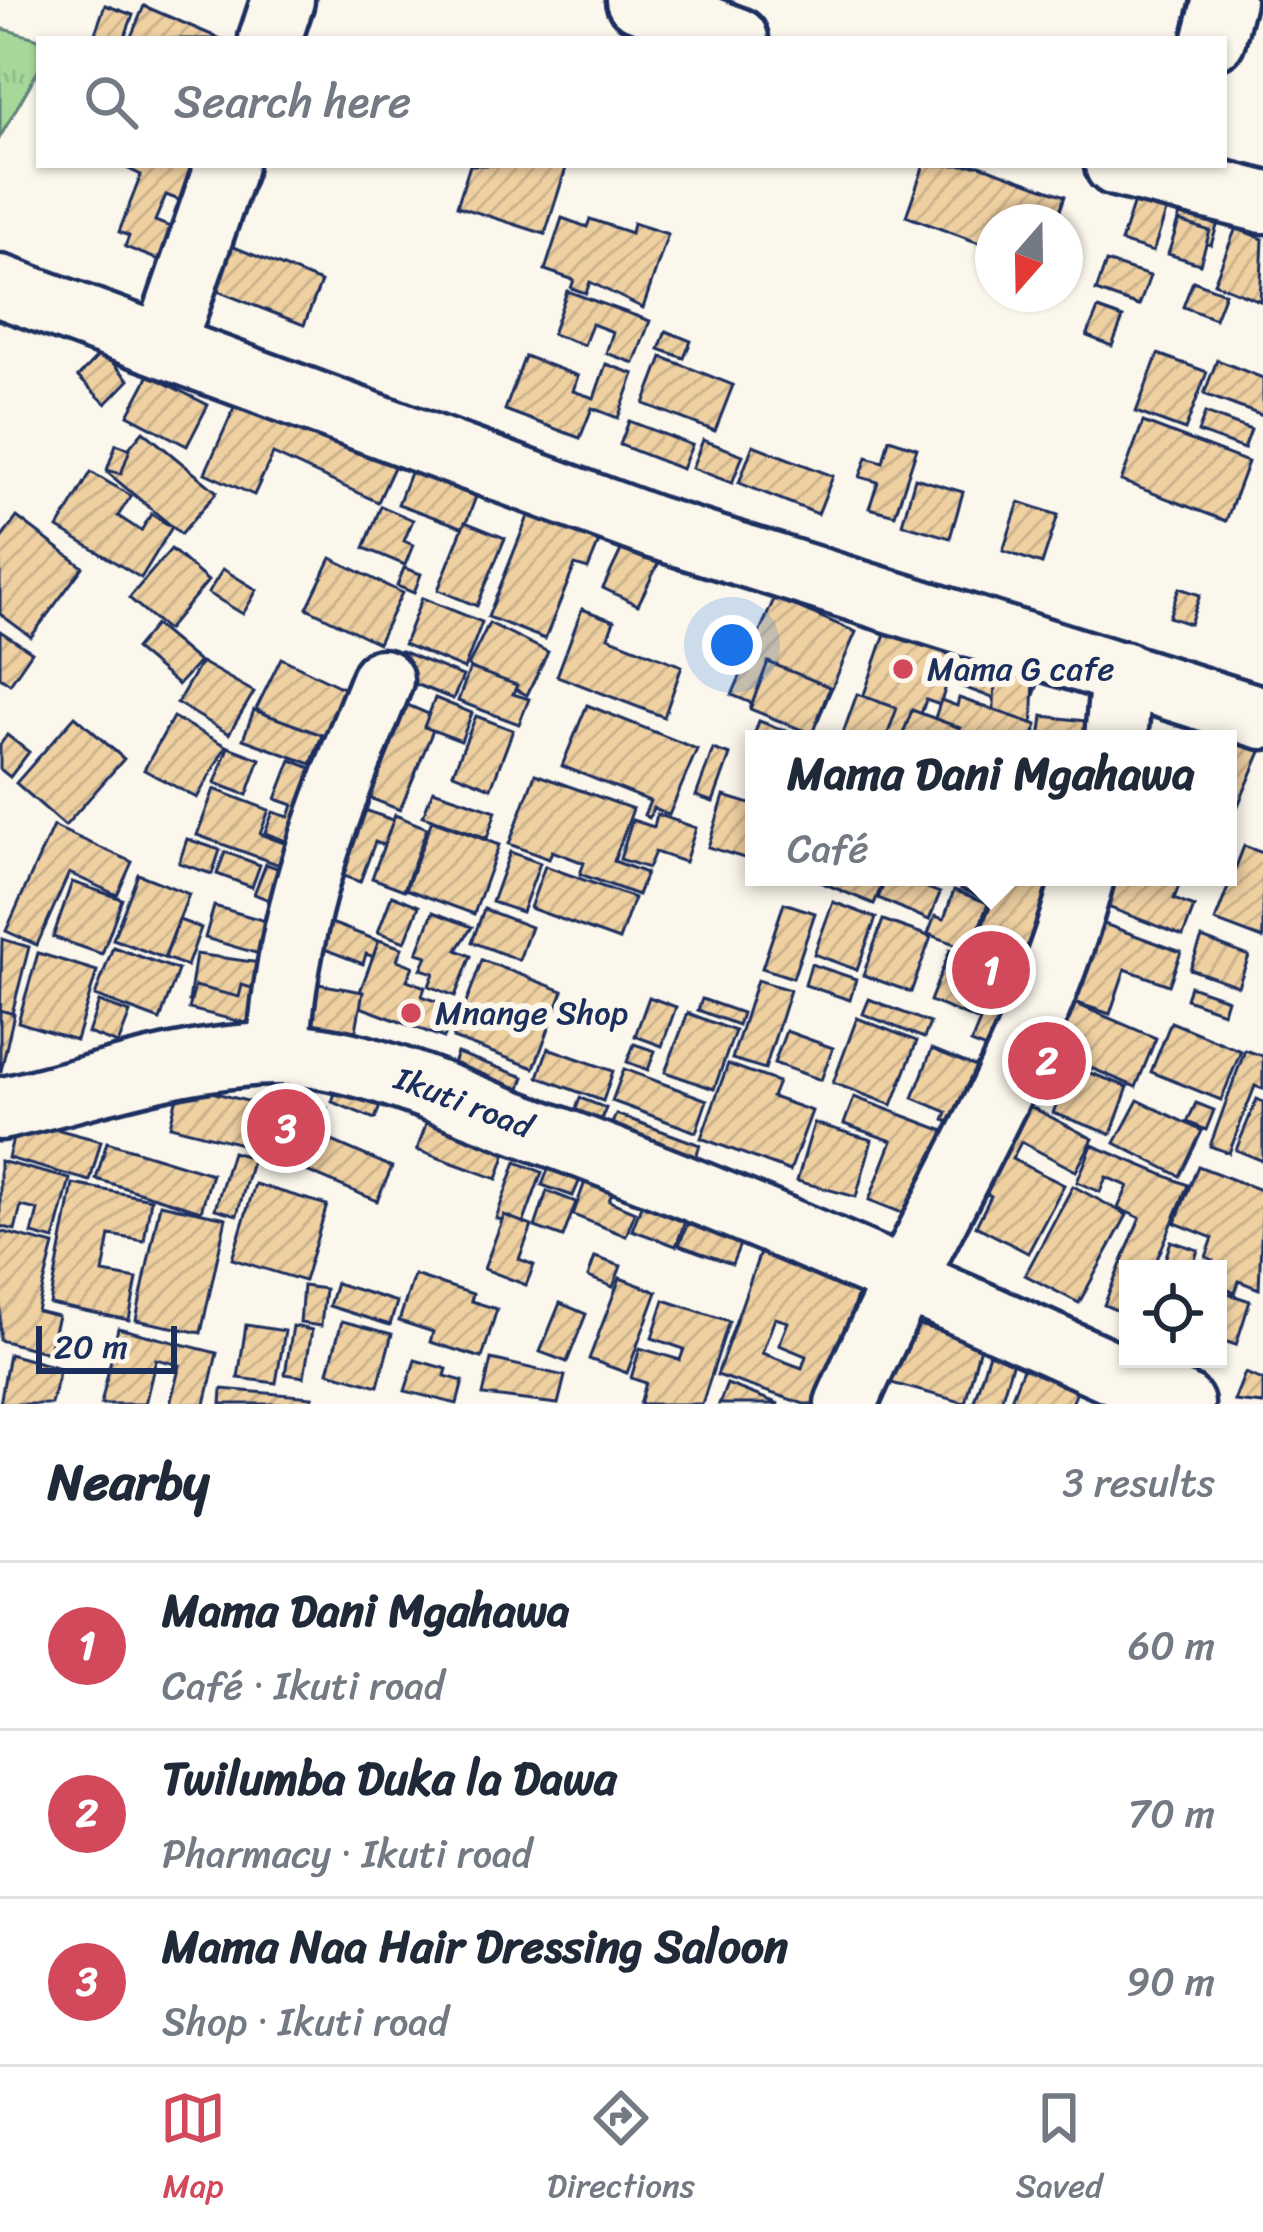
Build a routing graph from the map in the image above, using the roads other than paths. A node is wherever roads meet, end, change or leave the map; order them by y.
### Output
1 (283, 0) edge
2 (637, 0) edge
3 (1224, 0) edge
4 (271, 36) edge
5 (729, 36) edge
6 (1215, 36) edge
7 (225, 168) edge
8 (1143, 168) edge
9 (1178, 172) edge
10 (1263, 202) edge
11 (0, 286) edge
12 (164, 346) junction
13 (1122, 672) junction
14 (382, 680) dead end
15 (1263, 718) edge
16 (1117, 730) edge
17 (1080, 886) edge
18 (278, 1054) junction
19 (0, 1109) edge
20 (905, 1277) junction
21 (846, 1404) edge
22 (1183, 1404) edge

1 - 4 street
2 - 5 street
3 - 6 street
7 - 12 street
8 - 9 street
9 - 10 street
11 - 12 street
12 - 13 street
13 - 15 street
13 - 16 street
14 - 18 street
17 - 20 street
18 - 19 street, Ikuti road
18 - 20 street, Ikuti road
20 - 21 street
20 - 22 street, Ikuti road

